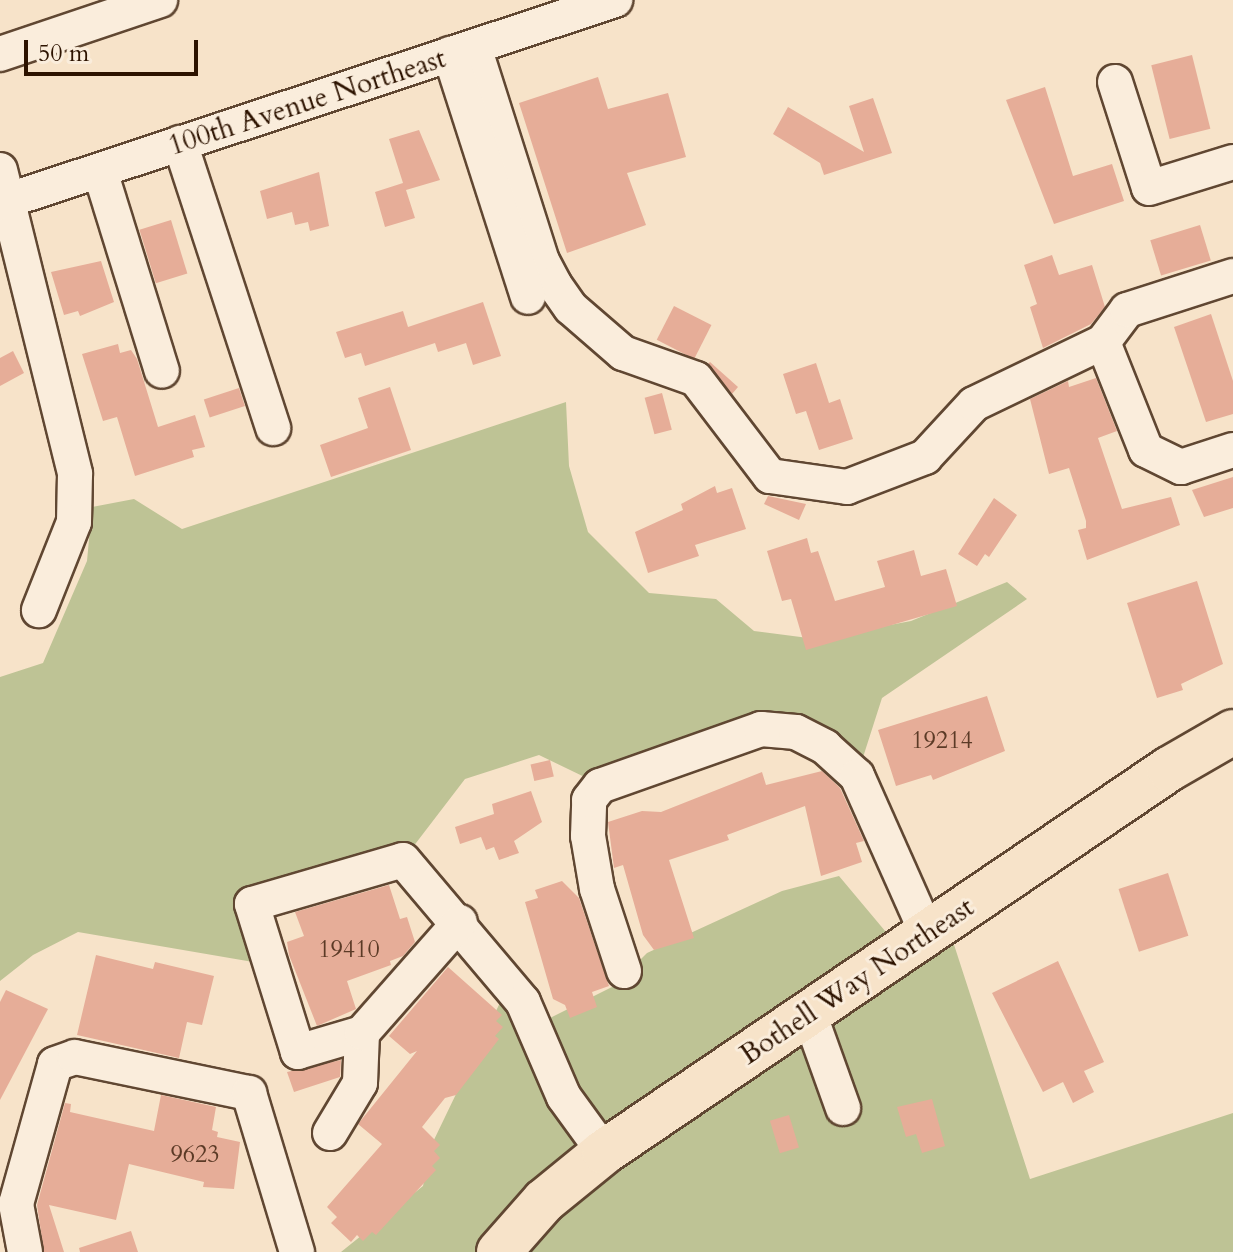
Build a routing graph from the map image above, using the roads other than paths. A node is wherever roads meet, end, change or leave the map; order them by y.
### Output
1 (160, 0) edge
2 (615, 0) edge
3 (462, 50) junction
4 (0, 54) edge
5 (1115, 82) dead end
6 (180, 143) junction
7 (1233, 162) edge
8 (100, 171) junction
9 (3, 191) edge
10 (1233, 276) edge
11 (528, 297) dead end
12 (1103, 342) junction
13 (162, 371) dead end
14 (273, 428) dead end
15 (1233, 450) edge
16 (39, 610) dead end
17 (1233, 732) edge
18 (460, 922) junction
19 (927, 933) junction
20 (624, 971) dead end
21 (809, 1013) junction
22 (362, 1033) junction
23 (843, 1108) dead end
24 (330, 1133) dead end
25 (604, 1152) junction
26 (25, 1252) edge
27 (297, 1252) edge
28 (499, 1252) edge

1 - 4 street
2 - 3 street, 100th Avenue Northeast
3 - 6 street, 100th Avenue Northeast
3 - 11 street
3 - 12 street
5 - 7 street
6 - 8 street, 100th Avenue Northeast
6 - 14 street
8 - 9 street, 100th Avenue Northeast
8 - 13 street
9 - 16 street
10 - 12 street
12 - 15 street
17 - 19 main road, Bothell Way Northeast
18 - 22 street
18 - 22 street
18 - 25 street
19 - 20 street
19 - 21 main road, Bothell Way Northeast
21 - 23 street
21 - 25 main road, Bothell Way Northeast
22 - 24 street
25 - 28 main road, Bothell Way Northeast
26 - 27 street

